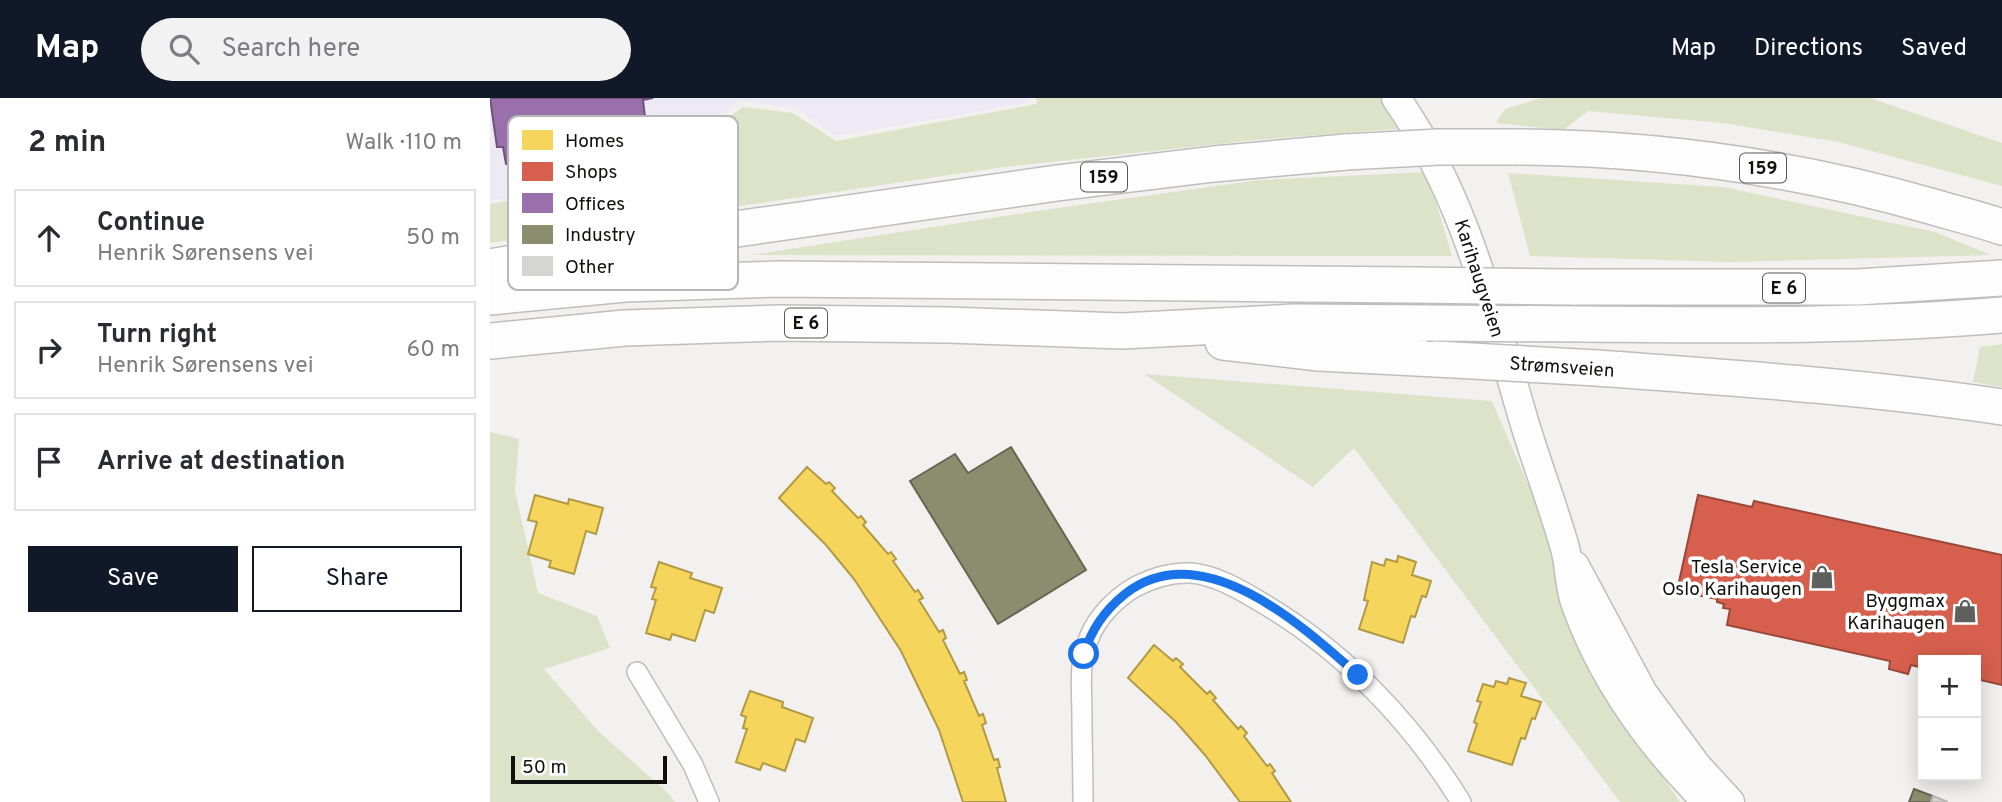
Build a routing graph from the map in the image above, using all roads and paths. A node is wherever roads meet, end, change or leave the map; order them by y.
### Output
1 (1396, 98) edge
2 (2002, 227) edge
3 (738, 229) edge
4 (508, 264) edge
5 (490, 267) edge
6 (1999, 278) edge
7 (738, 281) edge
8 (564, 290) edge
9 (490, 296) edge
10 (2002, 315) edge
11 (1122, 331) junction
12 (490, 341) edge
13 (2002, 408) edge
14 (1565, 549) junction
15 (637, 672) dead end
16 (709, 802) edge
17 (1083, 802) edge
18 (1461, 802) edge
19 (1707, 802) edge
20 (1731, 802) edge

1 - 14 main road, Karihaugveien
2 - 3 highway, 159, bridge
4 - 5 highway, 159, bridge
6 - 7 highway, E 6, bridge
8 - 9 highway, E 6, bridge
10 - 11 highway, E 6, bridge
11 - 12 highway, E 6
11 - 13 highway, Strømsveien, bridge
14 - 19 main road, Karihaugveien
14 - 20 main road, Karihaugveien
15 - 16 street
17 - 18 street

